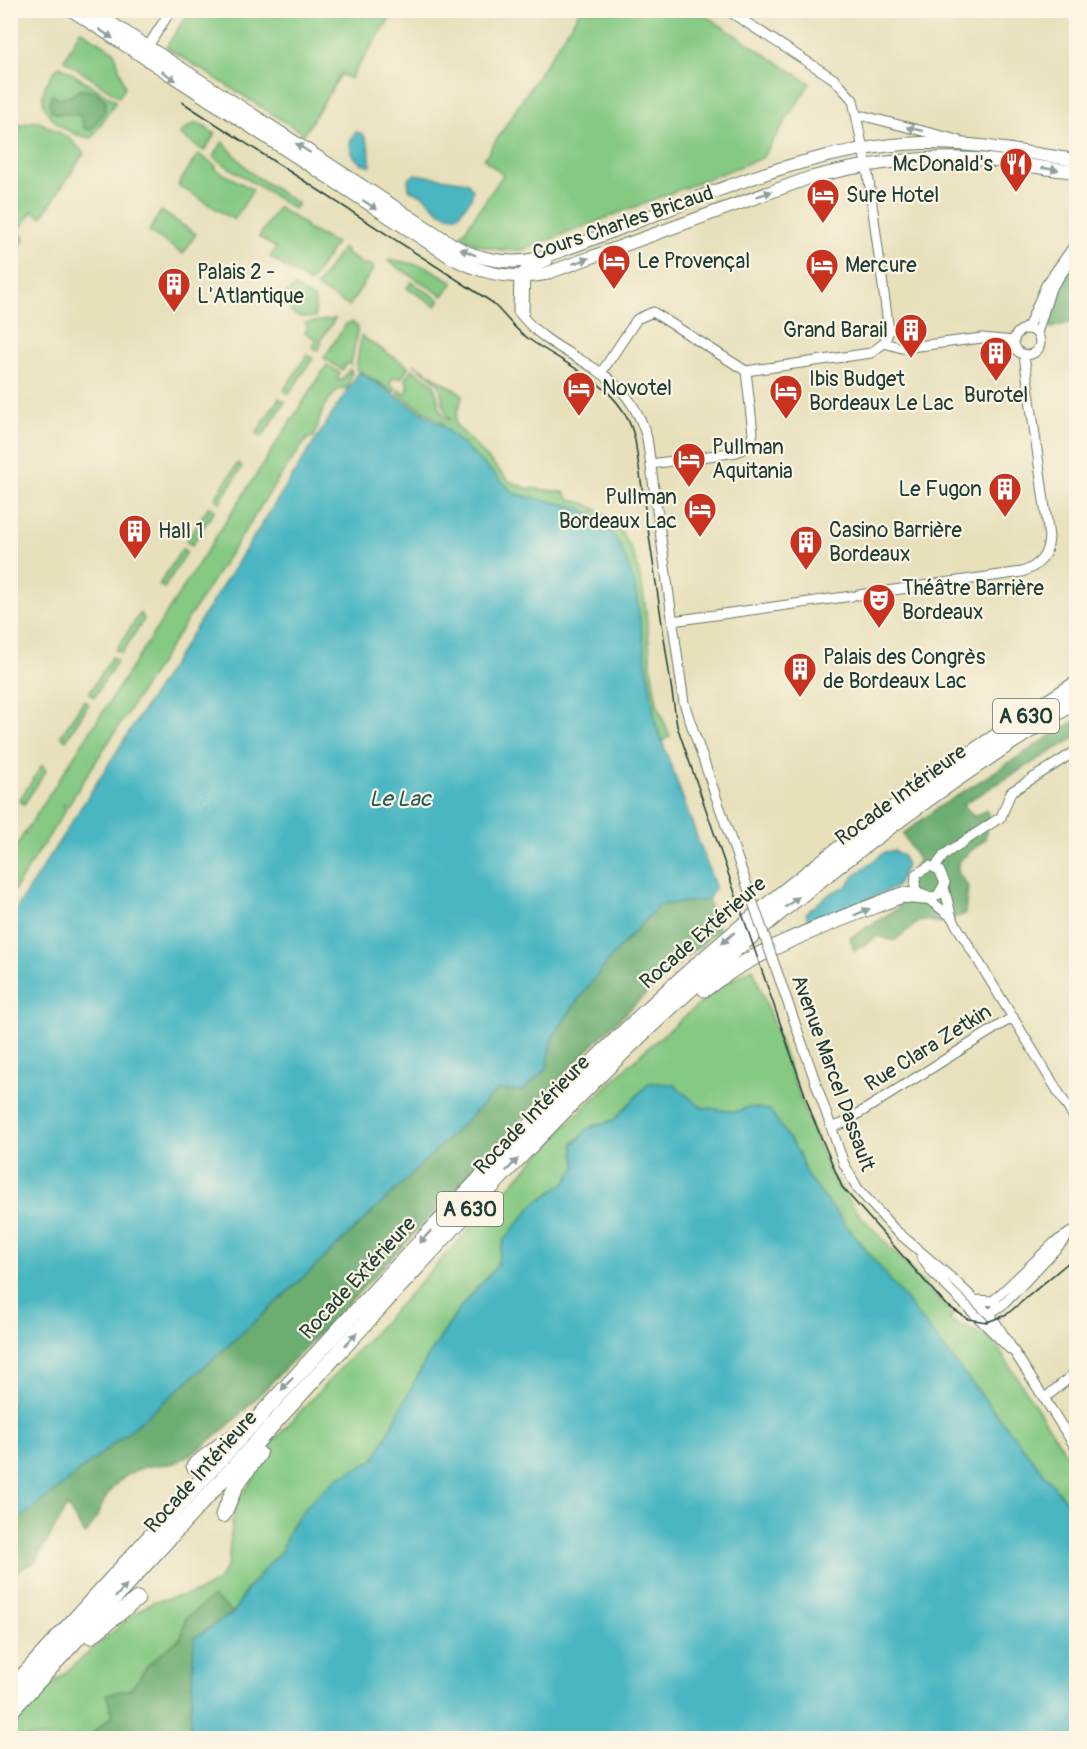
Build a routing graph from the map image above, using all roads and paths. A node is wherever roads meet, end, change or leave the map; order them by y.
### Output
1 (70, 10) edge
2 (91, 10) edge
3 (171, 10) edge
4 (727, 10) edge
5 (145, 52) junction
6 (859, 117) junction
7 (971, 145) junction
8 (863, 148) junction
9 (1077, 160) edge
10 (867, 165) junction
11 (1077, 172) edge
12 (1077, 243) edge
13 (1077, 254) edge
14 (524, 271) junction
15 (1024, 329) junction
16 (1037, 333) junction
17 (1014, 341) junction
18 (884, 343) junction
19 (1024, 355) junction
20 (746, 371) junction
21 (601, 373) junction
22 (651, 464) junction
23 (672, 621) junction
24 (1077, 675) edge
25 (1077, 684) edge
26 (1077, 701) edge
27 (1077, 711) edge
28 (1077, 751) edge
29 (978, 756) junction
30 (935, 867) junction
31 (944, 887) junction
32 (925, 897) junction
33 (952, 918) junction
34 (1013, 1017) junction
35 (571, 1104) junction
36 (1077, 1121) edge
37 (831, 1126) junction
38 (1077, 1229) edge
39 (1068, 1236) junction
40 (919, 1252) junction
41 (1029, 1268) junction
42 (976, 1300) junction
43 (989, 1314) junction
44 (987, 1326) junction
45 (1014, 1353) junction
46 (324, 1368) junction
47 (1077, 1372) edge
48 (1046, 1398) junction
49 (264, 1410) junction
50 (1077, 1448) edge
51 (194, 1466) dead end
52 (223, 1515) dead end
53 (94, 1582) dead end
54 (137, 1599) dead end
55 (10, 1689) edge
56 (10, 1712) edge

1 -> 5 main road, Cours Charles Bricaud
2 - 5 main road, Cours Charles Bricaud
3 - 5 street
4 - 6 street
5 - 14 main road, Cours Charles Bricaud
7 -> 6 street
6 - 8 street
7 - 8 main road, Cours Charles Bricaud
7 - 9 main road, Cours Charles Bricaud
8 - 10 street
8 - 14 main road, Cours Charles Bricaud
10 -> 11 main road, Cours Charles Bricaud
14 -> 10 main road, Cours Charles Bricaud
10 - 18 street
12 - 15 street
13 - 16 street
14 - 21 street, Avenue Marcel Dassault
15 - 16 street
15 - 17 street
16 - 19 street
17 - 18 street
17 - 19 street
18 - 20 street
19 - 23 street
20 - 21 street
20 - 22 street
21 - 22 street, Avenue Marcel Dassault
22 - 23 street, Avenue Marcel Dassault
23 - 37 street, Avenue Marcel Dassault, bridge
24 - 29 highway
25 - 29 highway, Rocade Extérieure / A 630
26 - 29 highway, Rocade Intérieure / A 630
27 - 29 highway
28 - 30 street
35 -> 29 highway, Rocade Intérieure / A 630
29 -> 49 highway, Rocade Extérieure / A 630
30 - 31 street
30 - 32 street
31 - 32 street
31 - 33 street
32 - 33 street
35 -> 32 highway
33 - 34 street
34 - 36 street
34 - 37 street, Rue Clara Zetkin
46 -> 35 highway, Rocade Intérieure / A 630
37 - 40 street, Avenue Marcel Dassault
38 - 39 street
39 - 41 street
39 - 43 street
40 - 42 street, Avenue Marcel Dassault
40 - 43 street, Avenue Marcel Dassault
40 - 44 street, Avenue Marcel Dassault
41 - 42 street
41 - 43 street
42 - 43 street, Avenue Marcel Dassault
43 - 44 street
43 - 45 street, Avenue Marcel Dassault
44 - 45 street, Avenue Marcel Dassault
45 - 48 street, Avenue Marcel Dassault
46 - 52 highway
56 -> 46 highway, Rocade Intérieure / A 630
47 - 48 street
48 - 50 street, Avenue Marcel Dassault
49 - 51 highway
49 - 55 highway, Rocade Extérieure / A 630
53 - 55 highway
54 - 56 highway

